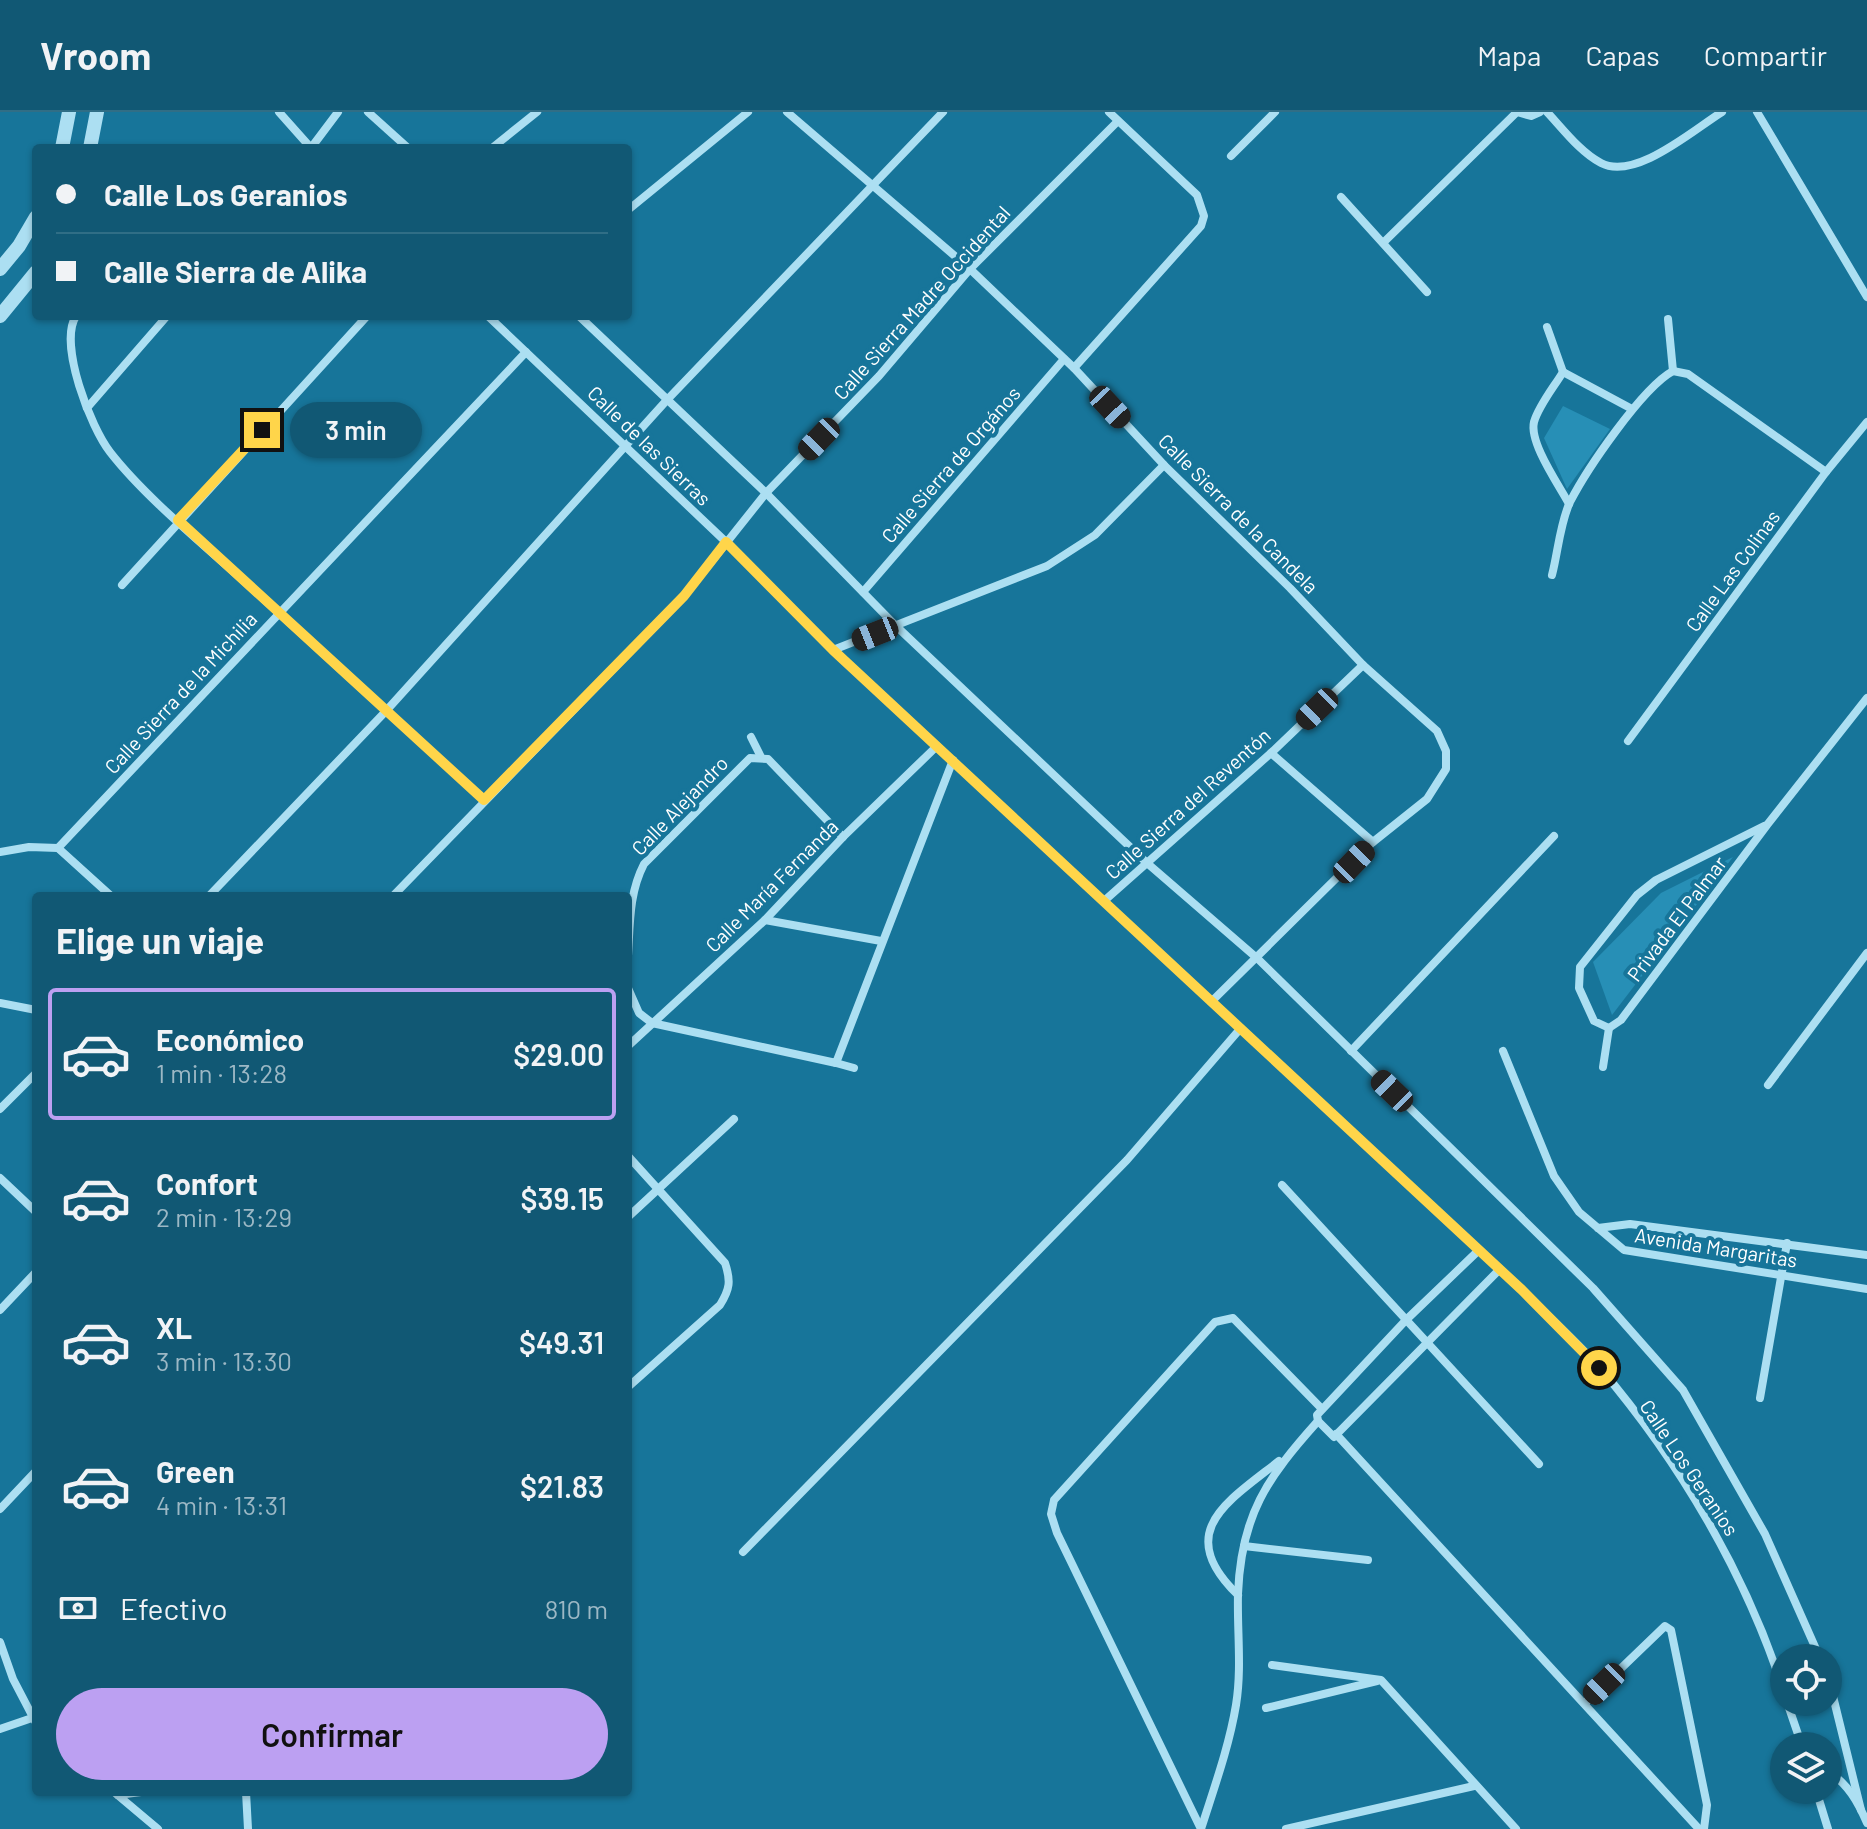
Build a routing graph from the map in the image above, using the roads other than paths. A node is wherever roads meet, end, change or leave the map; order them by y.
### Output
1 (69, 112) edge
2 (97, 112) edge
3 (279, 112) edge
4 (338, 112) edge
5 (368, 112) edge
6 (537, 112) edge
7 (748, 112) edge
8 (787, 112) edge
9 (943, 112) edge
10 (1109, 112) edge
11 (1275, 112) edge
12 (1517, 112) edge
13 (1540, 112) edge
14 (1547, 112) edge
15 (1722, 112) edge
16 (1757, 112) edge
17 (1118, 121) junction
18 (63, 144) edge
19 (91, 144) edge
20 (307, 144) edge
21 (314, 144) edge
22 (404, 144) edge
23 (497, 144) edge
24 (1231, 156) dead end
25 (872, 186) junction
26 (1341, 197) dead end
27 (632, 207) edge
28 (32, 224) edge
29 (1384, 242) junction
30 (0, 269) edge
31 (970, 269) junction
32 (32, 277) edge
33 (1427, 292) dead end
34 (1867, 297) edge
35 (0, 316) edge
36 (1668, 319) dead end
37 (75, 320) edge
38 (164, 320) edge
39 (363, 320) edge
40 (495, 320) edge
41 (583, 320) edge
42 (1547, 327) dead end
43 (526, 352) junction
44 (1064, 359) junction
45 (1074, 368) junction
46 (1673, 371) junction
47 (1563, 372) junction
48 (666, 401) junction
49 (87, 408) junction
50 (1632, 409) junction
51 (1867, 422) edge
52 (625, 445) junction
53 (1164, 465) junction
54 (1826, 472) junction
55 (766, 493) junction
56 (1569, 504) junction
57 (178, 520) junction
58 (726, 542) junction
59 (1552, 575) dead end
60 (122, 585) dead end
61 (863, 592) junction
62 (279, 613) junction
63 (895, 625) junction
64 (833, 650) junction
65 (1363, 665) junction
66 (1867, 698) edge
67 (386, 711) junction
68 (751, 737) dead end
69 (1628, 741) dead end
70 (937, 746) junction
71 (1271, 753) junction
72 (761, 757) junction
73 (953, 760) junction
74 (484, 800) junction
75 (1767, 825) junction
76 (1554, 836) dead end
77 (843, 837) junction
78 (1373, 842) junction
79 (58, 848) junction
80 (0, 852) edge
81 (1147, 863) junction
82 (107, 892) edge
83 (213, 892) edge
84 (397, 892) edge
85 (632, 895) edge
86 (1104, 901) junction
87 (765, 920) junction
88 (881, 941) junction
89 (1867, 953) edge
90 (1258, 959) junction
91 (632, 997) edge
92 (1211, 1002) junction
93 (0, 1003) edge
94 (32, 1009) edge
95 (652, 1023) junction
96 (1609, 1028) junction
97 (1240, 1029) junction
98 (632, 1042) edge
99 (1351, 1051) junction
100 (1503, 1051) dead end
101 (836, 1063) junction
102 (1603, 1067) dead end
103 (854, 1068) dead end
104 (32, 1077) edge
105 (1768, 1085) dead end
106 (0, 1109) edge
107 (734, 1119) dead end
108 (632, 1160) edge
109 (0, 1178) edge
110 (1282, 1185) dead end
111 (660, 1189) junction
112 (32, 1208) edge
113 (632, 1214) edge
114 (1598, 1228) junction
115 (1787, 1243) junction
116 (1479, 1250) junction
117 (1867, 1255) edge
118 (1500, 1269) junction
119 (1782, 1275) junction
120 (32, 1276) edge
121 (1867, 1289) edge
122 (0, 1310) edge
123 (1406, 1320) junction
124 (1426, 1342) junction
125 (632, 1383) edge
126 (1760, 1398) dead end
127 (1322, 1409) junction
128 (1318, 1421) junction
129 (1336, 1434) junction
130 (1289, 1453) junction
131 (1539, 1464) dead end
132 (32, 1475) edge
133 (0, 1509) edge
134 (1244, 1546) junction
135 (743, 1552) dead end
136 (1368, 1560) dead end
137 (1238, 1595) junction
138 (0, 1642) edge
139 (1814, 1644) edge
140 (1770, 1651) edge
141 (1272, 1665) dead end
142 (1381, 1680) junction
143 (1585, 1703) junction
144 (1266, 1708) dead end
145 (32, 1716) edge
146 (1838, 1716) edge
147 (32, 1721) edge
148 (0, 1729) edge
149 (1842, 1782) edge
150 (1474, 1786) junction
151 (118, 1796) edge
152 (246, 1796) edge
153 (1820, 1804) edge
154 (1861, 1810) junction
155 (1867, 1823) edge
156 (158, 1829) edge
157 (248, 1829) edge
158 (1201, 1829) edge
159 (1286, 1829) edge
160 (1516, 1829) edge
161 (1702, 1829) edge
162 (1828, 1829) edge

1 - 18 street
2 - 19 street
3 - 20 street
4 - 21 street
5 - 22 street
6 - 23 street
7 - 27 street
8 - 25 street, Calle Sierra de la Candela
9 - 25 street
10 - 17 street
11 - 24 street
12 - 13 street
12 - 29 street
14 - 15 street
16 - 34 street
17 - 31 street, Calle Sierra Madre Occidental
17 - 45 street
25 - 31 street, Calle Sierra de la Candela
25 - 48 street
26 - 29 street
28 - 30 street
29 - 33 street
31 - 44 street, Calle Sierra de la Candela
31 - 55 street, Calle Sierra Madre Occidental
32 - 35 street
36 - 46 street
37 - 49 street
38 - 49 street
39 - 57 street
40 - 43 street, Calle de las Sierras
41 - 48 street
42 - 47 street
43 - 52 street, Calle de las Sierras
43 - 62 street, Calle Sierra de la Michilia
44 - 45 street, Calle Sierra de la Candela
44 - 61 street, Calle Sierra de Orgános
45 - 53 street, Calle Sierra de la Candela
46 - 50 street
46 - 54 street
47 - 50 street
47 - 56 street
48 - 52 street
48 - 55 street
49 - 57 street
50 - 56 street
51 - 54 street, Calle Las Colinas
52 - 58 street, Calle de las Sierras
52 - 67 street
53 - 63 street
53 - 65 street, Calle Sierra de la Candela
54 - 69 street, Calle Las Colinas
55 - 58 street, Calle Sierra Madre Occidental
55 - 61 street
56 - 59 street
57 - 60 street
57 - 62 street
58 - 64 street, Calle de las Sierras
58 - 74 street, Calle Sierra Madre Occidental
61 - 63 street
62 - 67 street
62 - 79 street, Calle Sierra de la Michilia
63 - 64 street
63 - 81 street
64 - 70 street, Calle de las Sierras
65 - 71 street, Calle Sierra del Reventón
65 - 78 street, Calle Sierra de la Candela
66 - 75 street, Privada El Palmar
67 - 74 street
67 - 83 street
68 - 72 street
70 - 73 street, Calle de las Sierras
70 - 77 street, Calle María Fernanda
71 - 78 street
71 - 81 street, Calle Sierra del Reventón
72 - 77 street, Calle Alejandro
72 - 85 street, Calle Alejandro
73 - 86 street, Calle de las Sierras
73 - 88 street
74 - 84 street, Calle Sierra Madre Occidental
75 - 96 street, Privada El Palmar
75 - 96 street, Privada El Palmar
76 - 99 street
77 - 87 street, Calle María Fernanda
78 - 90 street
79 - 80 street
79 - 82 street
81 - 86 street, Calle Sierra del Reventón
81 - 90 street
86 - 92 street, Calle de las Sierras
87 - 88 street
87 - 95 street, Calle María Fernanda
88 - 101 street
89 - 105 street
90 - 92 street
90 - 99 street
91 - 95 street
92 - 97 street, Calle de las Sierras
93 - 94 street
95 - 98 street, Calle María Fernanda
95 - 101 street
96 - 102 street
97 - 116 street, Calle Los Geranios
97 - 135 street
99 - 139 street
100 - 114 street
101 - 103 street
104 - 106 street
107 - 111 street
108 - 111 street
109 - 112 street
110 - 123 street
111 - 113 street
111 - 125 street
114 - 115 street, Avenida Margaritas
114 - 119 street, Avenida Margaritas
115 - 117 street, Avenida Margaritas
115 - 119 street
116 - 118 street, Calle Los Geranios
116 - 123 street
118 - 124 street
118 - 140 street, Calle Los Geranios
119 - 121 street, Avenida Margaritas
119 - 126 street
120 - 122 street
123 - 124 street
123 - 127 street
124 - 129 street
124 - 131 street
127 - 128 street
127 - 158 street
128 - 129 street
128 - 130 street
129 - 143 street
130 - 134 street
130 - 137 street
132 - 133 street
134 - 136 street
134 - 137 street
137 - 158 street
138 - 145 street
141 - 142 street
142 - 144 street
142 - 150 street
143 - 161 street
143 - 161 street
146 - 154 street
147 - 148 street
149 - 154 street
150 - 159 street
150 - 160 street
151 - 156 street
152 - 157 street
153 - 162 street
154 - 155 street

